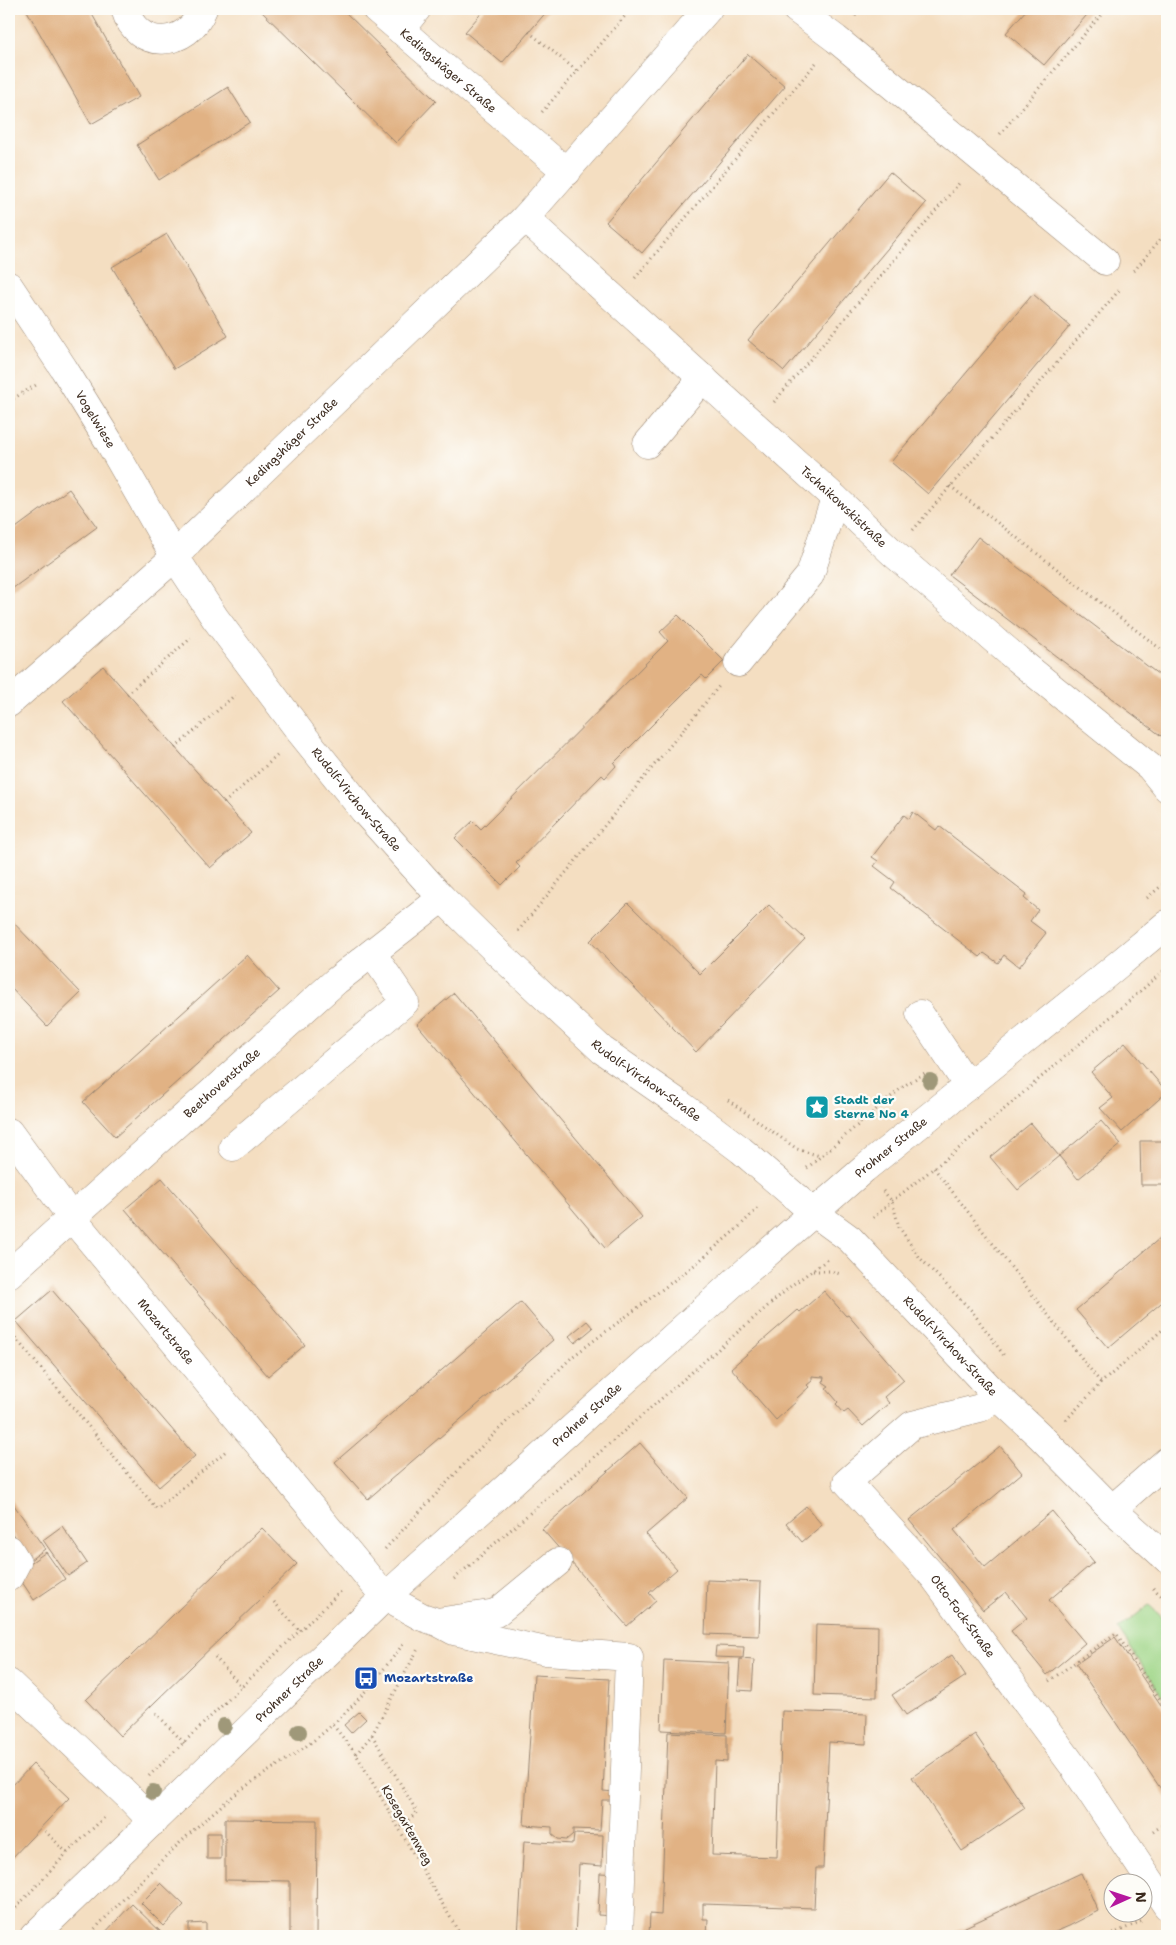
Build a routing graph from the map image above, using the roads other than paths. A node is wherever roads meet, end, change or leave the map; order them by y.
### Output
1 (125, 9) edge
2 (203, 9) edge
3 (376, 9) edge
4 (417, 9) edge
5 (708, 9) edge
6 (796, 9) edge
7 (400, 30) junction
8 (566, 172) junction
9 (525, 218) junction
10 (1105, 261) road end
11 (9, 286) edge
12 (703, 378) junction
13 (647, 444) dead end
14 (835, 498) junction
15 (176, 557) junction
16 (738, 663) road end
17 (9, 703) edge
18 (1167, 788) edge
19 (442, 898) junction
20 (1167, 924) edge
21 (372, 953) junction
22 (920, 1014) dead end
23 (968, 1086) junction
24 (9, 1132) edge
25 (233, 1147) dead end
26 (813, 1212) junction
27 (72, 1218) junction
28 (9, 1274) edge
29 (998, 1397) junction
30 (1167, 1462) edge
31 (1112, 1509) junction
32 (9, 1548) edge
33 (1167, 1559) edge
34 (558, 1562) dead end
35 (9, 1577) edge
36 (385, 1597) junction
37 (426, 1621) junction
38 (9, 1683) edge
39 (153, 1822) junction
40 (1159, 1912) edge
41 (34, 1936) edge
42 (619, 1936) edge

1 - 2 street
3 - 7 street, Kedingshäger Straße
4 - 7 street
5 - 8 street, Kedingshäger Straße
6 - 10 street
7 - 8 street, Kedingshäger Straße
8 - 9 street, Kedingshäger Straße
9 - 12 street, Tschaikowskistraße
9 - 15 street, Kedingshäger Straße
11 - 15 street, Vogelwiese
12 - 13 street
12 - 14 street, Tschaikowskistraße
14 - 16 street
14 - 18 street, Tschaikowskistraße
15 - 17 street, Kedingshäger Straße
15 - 19 street, Rudolf-Virchow-Straße
19 - 21 street, Beethovenstraße
19 - 26 street, Rudolf-Virchow-Straße
20 - 23 street, Prohner Straße
21 - 25 street
21 - 27 street, Beethovenstraße
22 - 23 street
23 - 26 street, Prohner Straße
24 - 27 street, Mozartstraße
26 - 29 street, Rudolf-Virchow-Straße
26 - 36 street, Prohner Straße
27 - 28 street, Beethovenstraße
27 - 36 street, Mozartstraße
29 - 31 street, Rudolf-Virchow-Straße
29 - 40 street, Otto-Fock-Straße
30 - 31 street
31 - 33 street, Rudolf-Virchow-Straße
32 - 35 street
34 - 37 street
36 - 37 street
36 - 39 street, Prohner Straße
37 - 42 street
38 - 39 street
39 - 41 street, Prohner Straße

